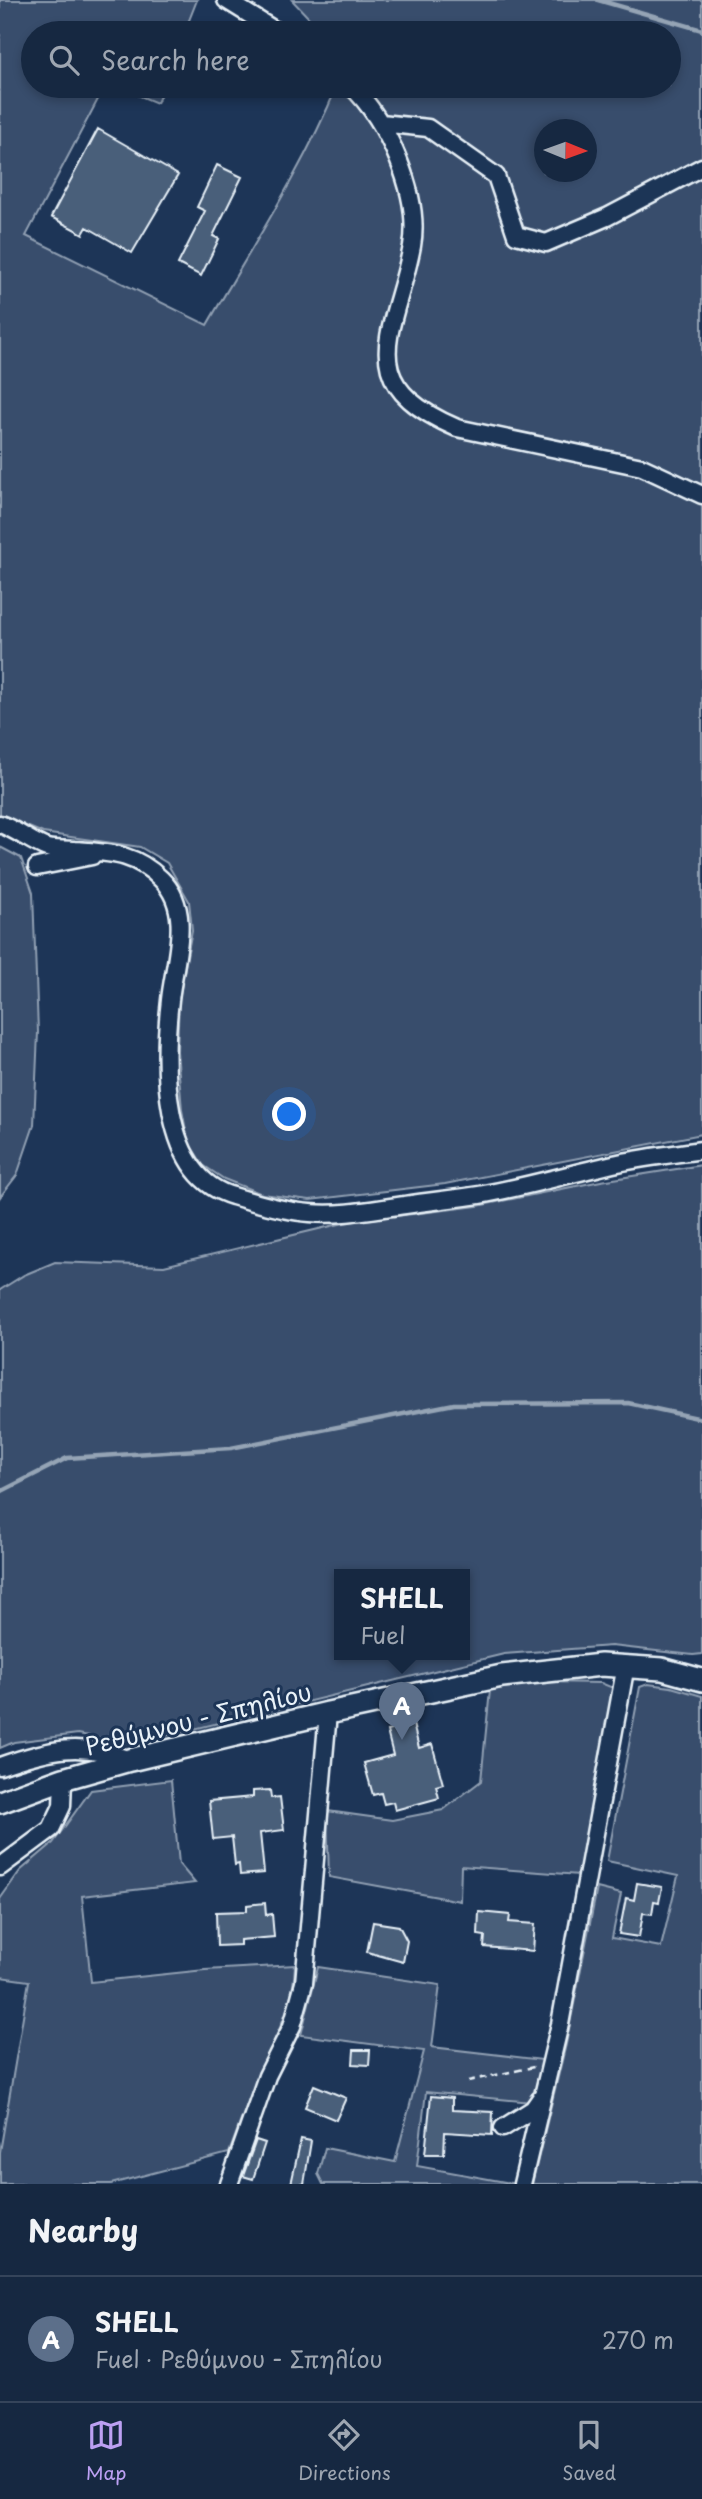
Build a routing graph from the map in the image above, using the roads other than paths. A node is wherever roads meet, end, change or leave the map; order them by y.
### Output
1 (226, 0) edge
2 (260, 21) edge
3 (364, 98) edge
4 (381, 123) junction
5 (702, 167) edge
6 (702, 495) edge
7 (0, 824) edge
8 (112, 852) junction
9 (37, 867) dead end
10 (702, 1150) edge
11 (626, 1665) junction
12 (701, 1677) edge
13 (328, 1713) junction
14 (130, 1760) junction
15 (0, 1766) edge
16 (62, 1779) junction
17 (0, 1802) edge
18 (0, 1867) edge
19 (542, 2097) junction
20 (503, 2128) dead end
21 (229, 2184) edge
22 (522, 2184) edge

1 - 2 street
3 - 4 street
4 - 5 street
4 - 6 street
7 - 8 street
8 - 9 street
8 - 10 street
11 - 12 main road, Ρεθύμνου - Σπηλίου
11 - 13 main road, Ρεθύμνου - Σπηλίου
11 - 19 street
13 - 14 main road, Ρεθύμνου - Σπηλίου
13 - 21 street
14 - 15 street
14 - 16 main road, Ρεθύμνου - Σπηλίου
16 - 17 main road, Ρεθύμνου - Σπηλίου
16 - 18 street
19 - 20 street
19 - 22 street

